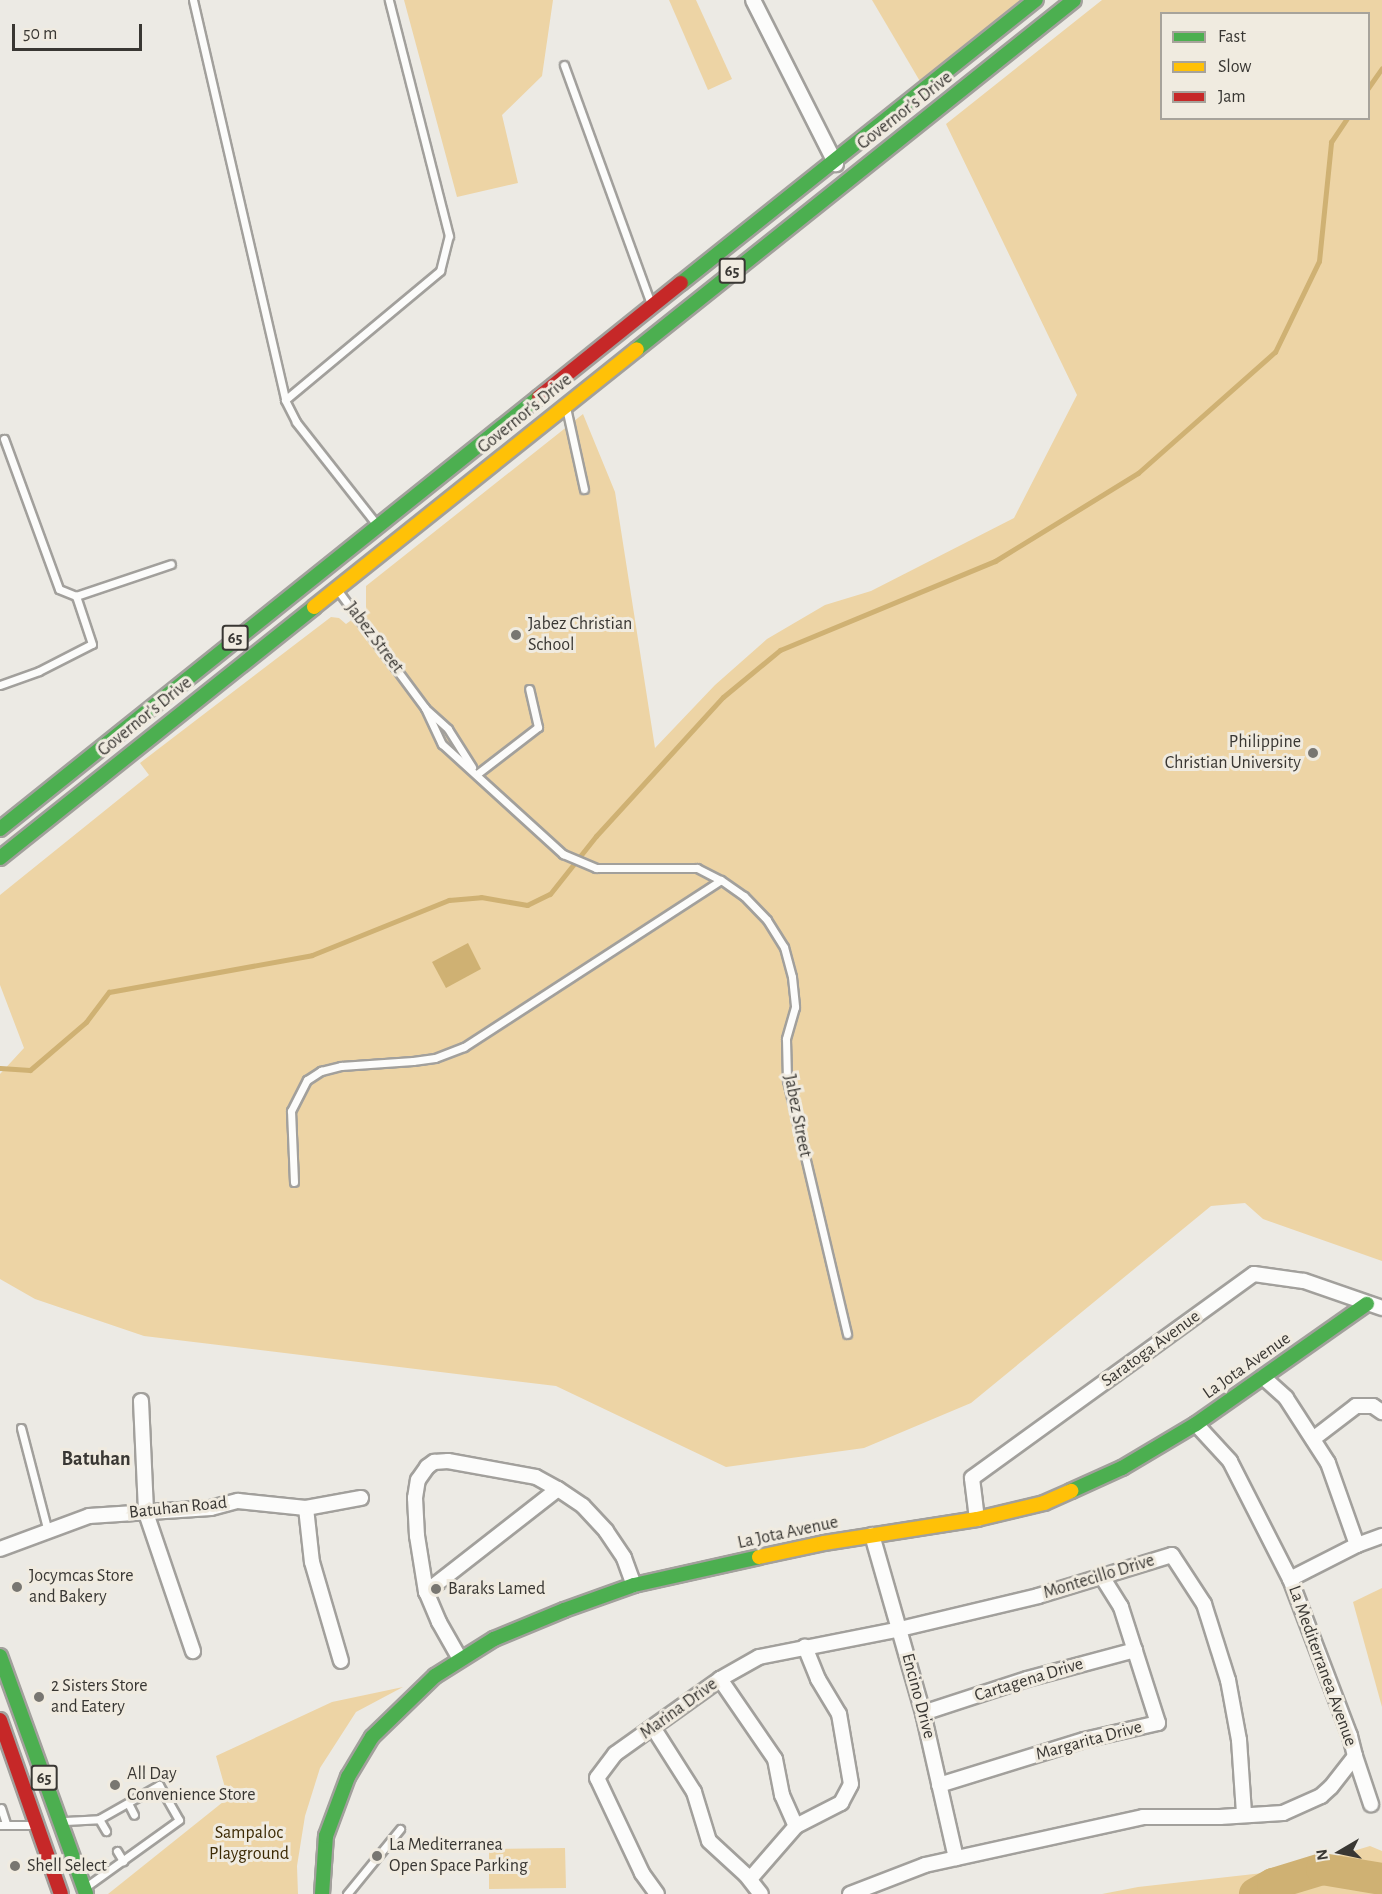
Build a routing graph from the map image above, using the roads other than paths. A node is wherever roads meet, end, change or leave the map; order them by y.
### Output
1 (193, 0) edge
2 (389, 0) edge
3 (753, 0) edge
4 (1036, 0) edge
5 (1074, 0) edge
6 (564, 65) dead end
7 (834, 161) junction
8 (844, 182) junction
9 (651, 306) junction
10 (285, 400) junction
11 (566, 405) junction
12 (4, 439) dead end
13 (584, 489) dead end
14 (385, 534) junction
15 (171, 564) dead end
16 (329, 579) junction
17 (76, 596) junction
18 (0, 685) edge
19 (529, 689) dead end
20 (425, 708) junction
21 (477, 774) junction
22 (0, 829) edge
23 (0, 858) edge
24 (721, 880) junction
25 (294, 1182) dead end
26 (1367, 1304) junction
27 (1382, 1308) edge
28 (847, 1334) dead end
29 (1263, 1377) junction
30 (141, 1401) dead end
31 (1382, 1412) edge
32 (1196, 1424) junction
33 (21, 1428) dead end
34 (1313, 1439) junction
35 (558, 1489) junction
36 (361, 1498) dead end
37 (306, 1508) junction
38 (146, 1513) junction
39 (977, 1519) junction
40 (48, 1532) junction
41 (872, 1535) junction
42 (1382, 1536) edge
43 (1357, 1545) junction
44 (0, 1549) edge
45 (1103, 1578) junction
46 (1290, 1579) junction
47 (634, 1585) junction
48 (426, 1592) junction
49 (900, 1629) junction
50 (805, 1647) junction
51 (1135, 1650) junction
52 (193, 1651) dead end
53 (0, 1656) edge
54 (460, 1659) junction
55 (341, 1660) dead end
56 (720, 1679) junction
57 (923, 1713) junction
58 (0, 1720) edge
59 (654, 1729) junction
60 (28, 1734) junction
61 (4, 1746) edge
62 (1355, 1756) junction
63 (939, 1785) junction
64 (128, 1803) junction
65 (1371, 1804) dead end
66 (1, 1808) edge
67 (1244, 1814) junction
68 (134, 1815) dead end
69 (99, 1819) junction
70 (60, 1821) junction
71 (3, 1824) edge
72 (37, 1825) junction
73 (796, 1826) junction
74 (400, 1829) dead end
75 (106, 1830) dead end
76 (117, 1851) dead end
77 (956, 1858) junction
78 (123, 1861) junction
79 (750, 1879) junction
80 (82, 1891) edge
81 (61, 1894) edge
82 (322, 1894) edge
83 (347, 1894) edge
84 (657, 1894) edge
85 (761, 1894) edge
86 (850, 1894) edge

1 - 10 lane
2 - 10 lane
3 - 7 street
4 - 7 main road, Governor's Drive / 65
5 - 8 main road, Governor's Drive / 65
6 - 9 lane
7 - 8 street
7 - 9 main road, Governor's Drive / 65
8 - 11 main road, Governor's Drive / 65
9 - 14 main road, Governor's Drive / 65
10 - 14 lane
11 - 13 lane
11 - 14 main road, Governor's Drive / 65
12 - 17 lane
14 - 16 main road, Governor's Drive / 65
14 - 16 main road, Governor's Drive / 65
15 - 17 lane
16 - 20 lane, Jabez Street
16 - 22 main road, Governor's Drive / 65
16 - 23 main road, Governor's Drive / 65
17 - 18 lane
19 - 21 lane
20 - 21 lane, Jabez Street
20 - 21 lane, Jabez Street
21 - 24 lane, Jabez Street
24 - 25 lane
24 - 28 lane, Jabez Street
26 - 27 street, Saratoga Avenue
26 - 29 main road, La Jota Avenue
26 - 39 street, Saratoga Avenue
29 - 32 main road, La Jota Avenue
29 - 34 street
30 - 38 street
31 - 34 street
32 - 39 main road, La Jota Avenue
32 - 46 street, La Mediterranea Avenue
33 - 40 lane
34 - 43 street
35 - 47 street
35 - 48 street
35 - 48 street
36 - 37 street, Batuhan Road
37 - 38 street, Batuhan Road
37 - 55 street
38 - 40 street, Batuhan Road
38 - 52 street
39 - 41 main road, La Jota Avenue
40 - 44 street, Batuhan Road
41 - 47 main road, La Jota Avenue
41 - 49 street, Encino Drive
42 - 43 street
43 - 46 street
45 - 49 street, Montecillo Drive
45 - 51 street, Margarita Drive
45 - 67 street, Montecillo Drive
46 - 62 street, La Mediterranea Avenue
47 - 54 main road, La Jota Avenue
48 - 54 street
49 - 50 street, Marina Drive
49 - 57 street, Encino Drive
50 - 56 street, Marina Drive
50 - 73 street
51 - 57 street, Cartagena Drive
51 - 63 street, Margarita Drive
53 - 60 main road, 65
54 - 82 main road, La Jota Avenue
56 - 59 street, Marina Drive
56 - 73 street
57 - 63 street, Encino Drive
58 - 61 main road, 65
59 - 79 street
59 - 84 street, Marina Drive
60 - 61 lane
60 - 70 main road, 65
61 - 72 main road, 65
62 - 65 street
62 - 67 street, La Mediterranea Avenue
63 - 77 street, Encino Drive
64 - 68 lane
64 - 69 lane
64 - 78 lane
66 - 71 lane
67 - 77 street, La Mediterranea Avenue
69 - 70 lane
69 - 75 lane
70 - 72 lane
70 - 80 main road, 65
71 - 72 lane
72 - 81 main road, 65
73 - 79 street
74 - 83 lane
76 - 78 lane
77 - 86 street, La Mediterranea Avenue
78 - 80 lane
79 - 85 street

